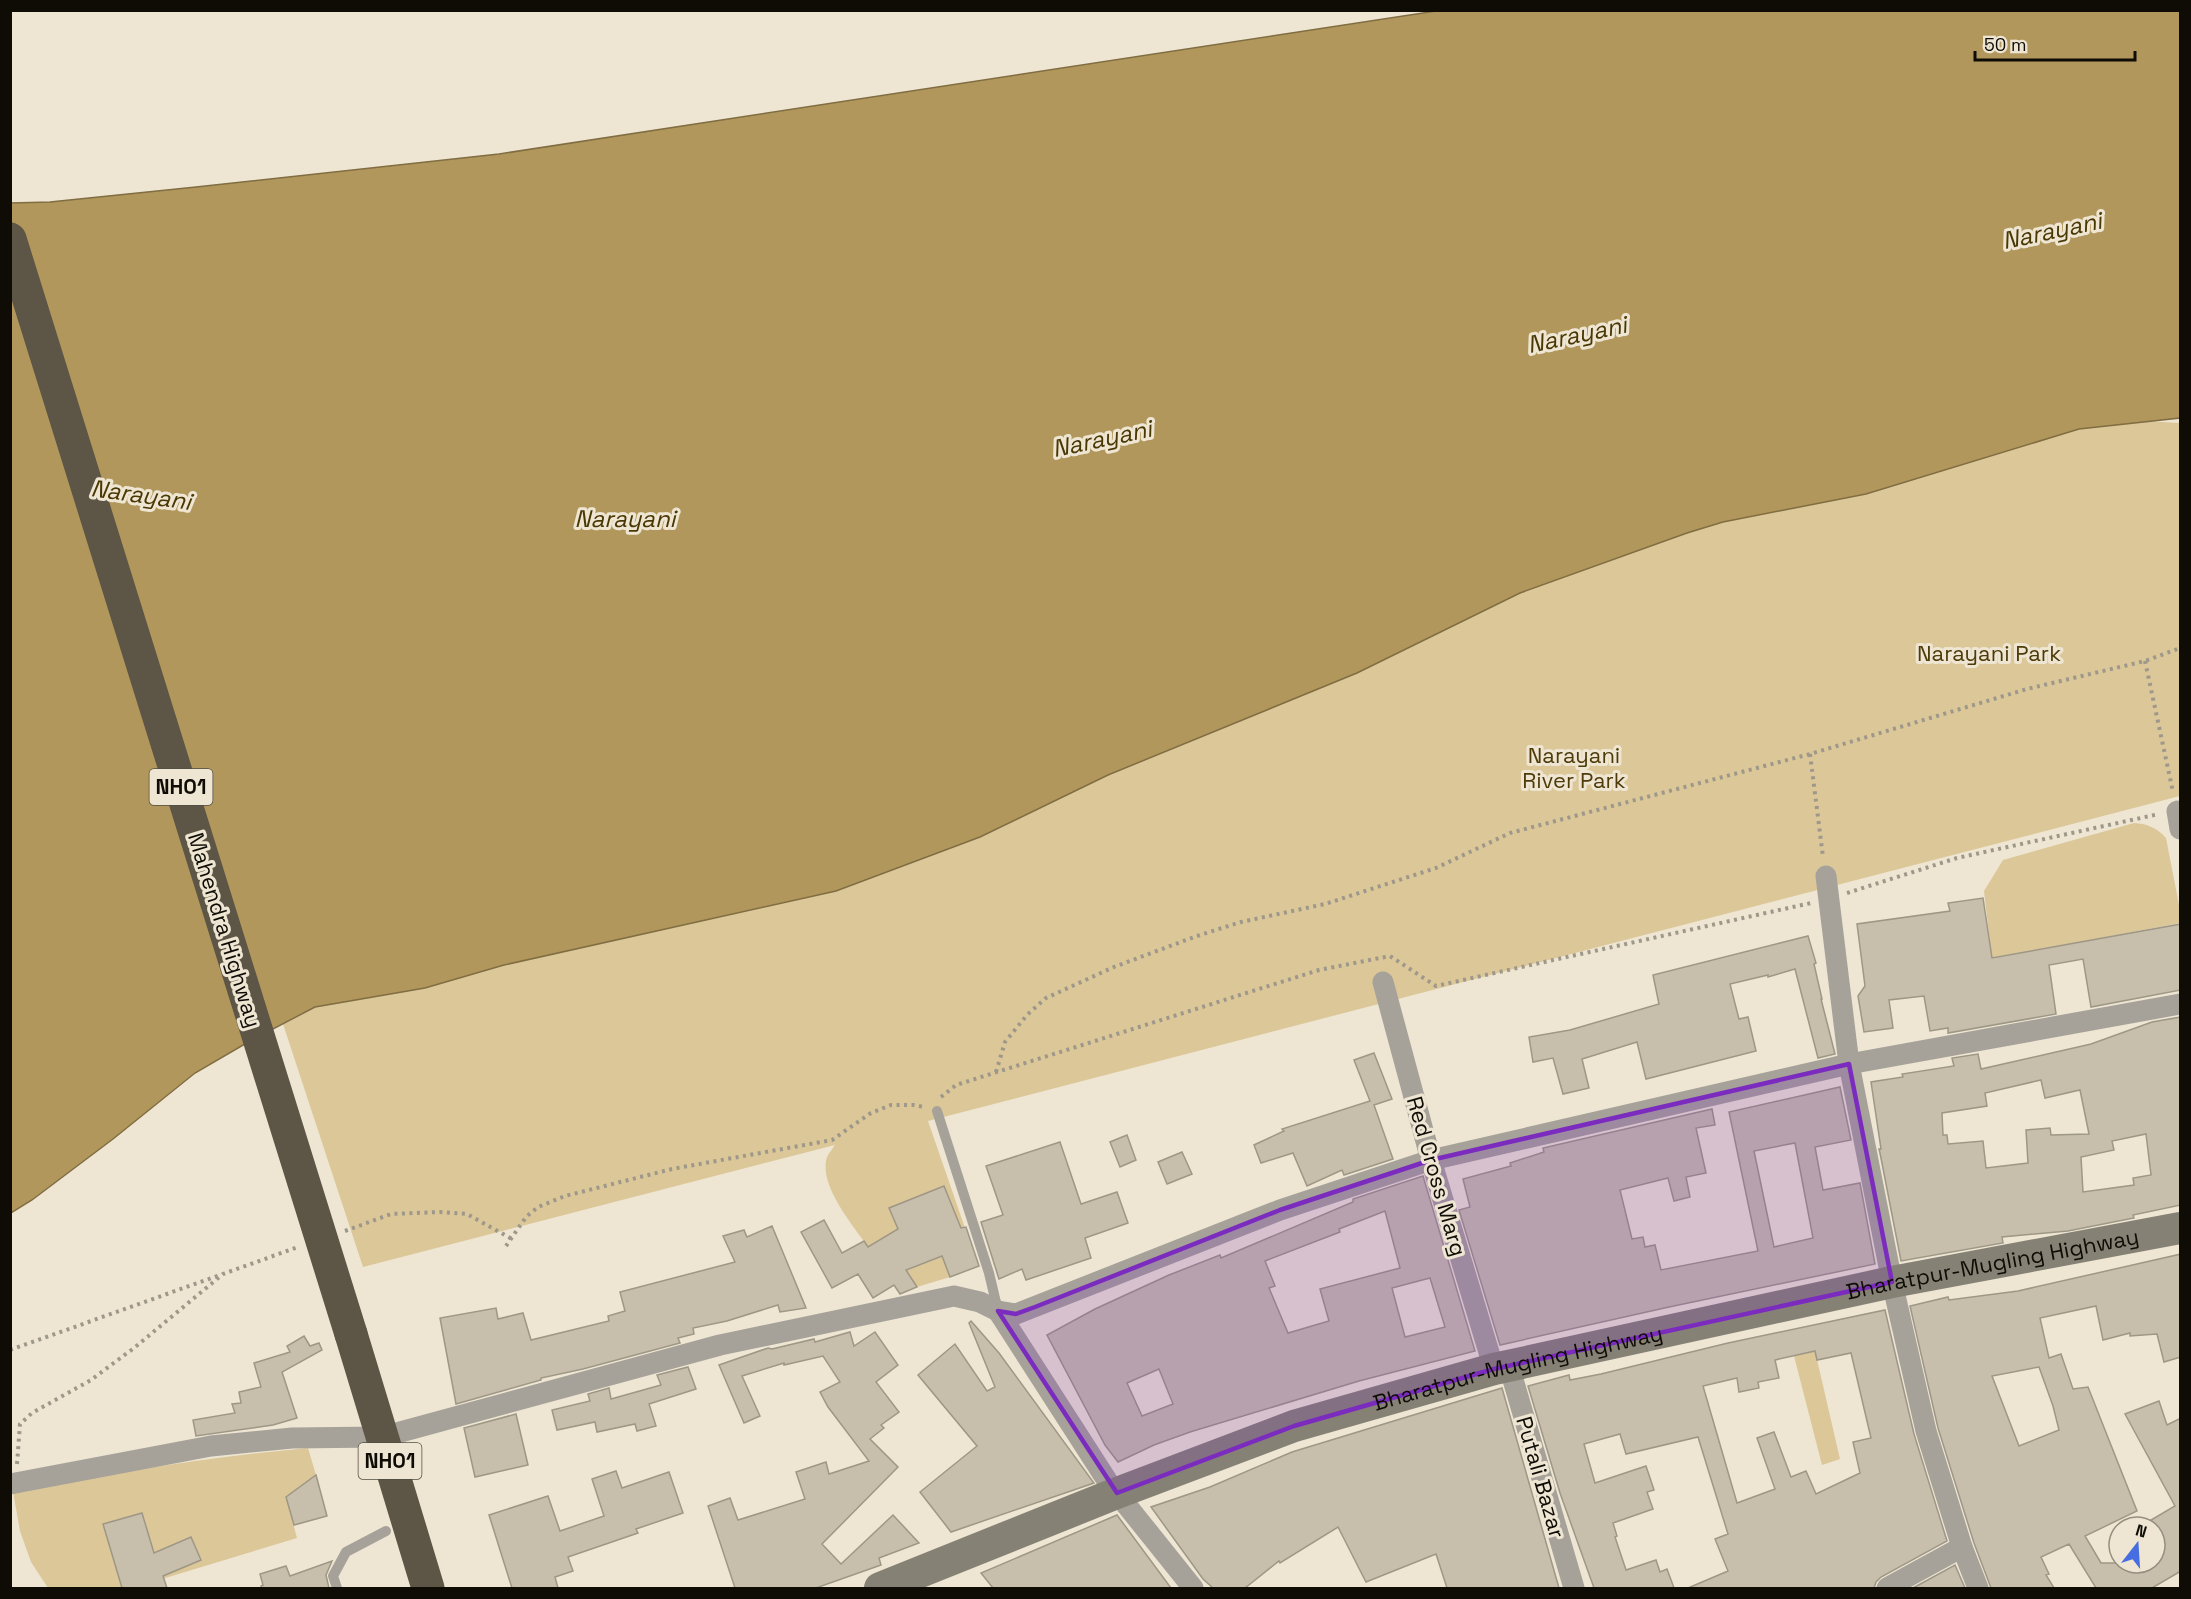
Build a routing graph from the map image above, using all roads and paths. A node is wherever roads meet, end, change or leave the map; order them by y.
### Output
1 (10, 238) edge
2 (2181, 648) edge
3 (2145, 661) junction
4 (1810, 754) junction
5 (2179, 820) edge
6 (1826, 876) joint
7 (1828, 899) junction
8 (1383, 982) dead end
9 (2181, 1004) edge
10 (1849, 1064) junction
11 (996, 1073) junction
12 (937, 1110) junction
13 (1431, 1160) junction
14 (2181, 1228) edge
15 (335, 1234) dead end
16 (512, 1239) junction
17 (302, 1246) dead end
18 (506, 1246) dead end
19 (223, 1274) junction
20 (1892, 1282) junction
21 (998, 1311) junction
22 (10, 1350) edge
23 (1502, 1367) junction
24 (382, 1437) junction
25 (14, 1483) edge
26 (1117, 1493) junction
27 (386, 1531) dead end
28 (1962, 1546) junction
29 (894, 1586) edge
30 (337, 1588) edge
31 (428, 1588) edge
32 (1192, 1588) edge
33 (1574, 1588) edge
34 (1887, 1588) edge
35 (1978, 1588) edge

1 - 24 highway, Mahendra Highway / NH01, bridge
2 - 3 path
3 - 4 path
3 - 5 path
4 - 6 path
4 - 11 path
5 - 7 path
6 - 7 street
7 - 10 street
7 - 11 path
8 - 13 street, Red Cross Marg
9 - 10 street
10 - 13 street
10 - 20 street
11 - 12 path
12 - 16 path
12 - 21 lane
13 - 21 street
13 - 23 street, Red Cross Marg
14 - 20 main road, Bharatpur-Mugling Highway
15 - 16 path
16 - 18 path
17 - 19 path
19 - 22 path
19 - 25 path
20 - 23 main road, Bharatpur-Mugling Highway
20 - 28 street
21 - 24 street
21 - 26 street
23 - 26 main road, Bharatpur-Mugling Highway
23 - 33 street, Putali Bazar
24 - 25 street
24 - 31 highway, Mahendra Highway / NH01
26 - 29 main road, Bharatpur-Mugling Highway
26 - 32 street
27 - 30 lane
28 - 34 street
28 - 35 street

